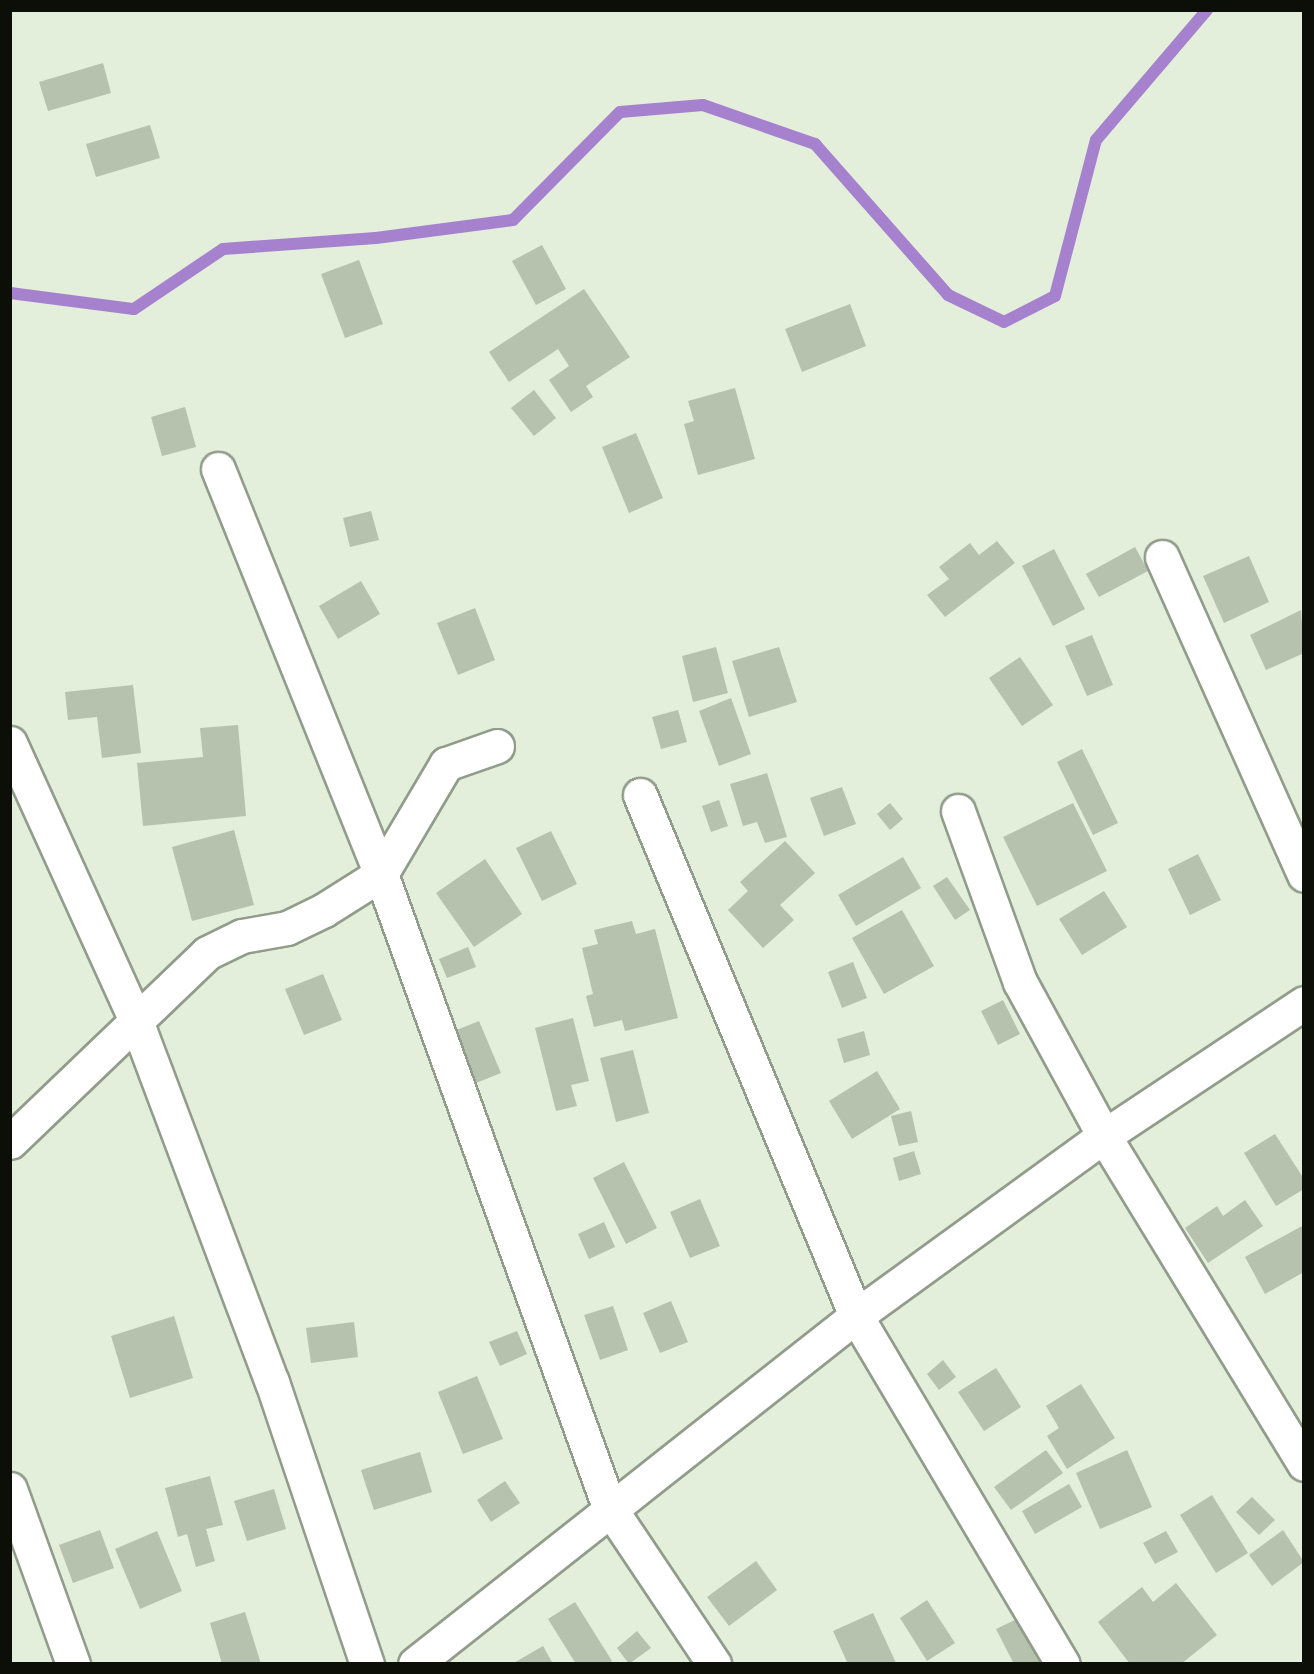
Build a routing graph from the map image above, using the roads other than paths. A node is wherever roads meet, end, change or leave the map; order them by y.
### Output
1 (218, 469) dead end
2 (1162, 557) dead end
3 (10, 742) edge
4 (497, 746) dead end
5 (640, 795) dead end
6 (958, 811) dead end
7 (381, 874) junction
8 (1304, 875) edge
9 (1304, 1002) edge
10 (135, 1018) junction
11 (1104, 1136) junction
12 (10, 1142) edge
13 (856, 1316) junction
14 (1304, 1464) edge
15 (10, 1489) edge
16 (609, 1507) junction
17 (73, 1664) edge
18 (367, 1664) edge
19 (415, 1664) edge
20 (714, 1664) edge
21 (1063, 1664) edge

1 - 7 street
2 - 8 street
3 - 10 street
4 - 7 street
5 - 13 street
6 - 11 street
7 - 10 street
7 - 16 street
9 - 11 street
10 - 12 street
10 - 18 street
11 - 13 street
11 - 14 street
13 - 16 street
13 - 21 street
15 - 17 street
16 - 19 street
16 - 20 street

